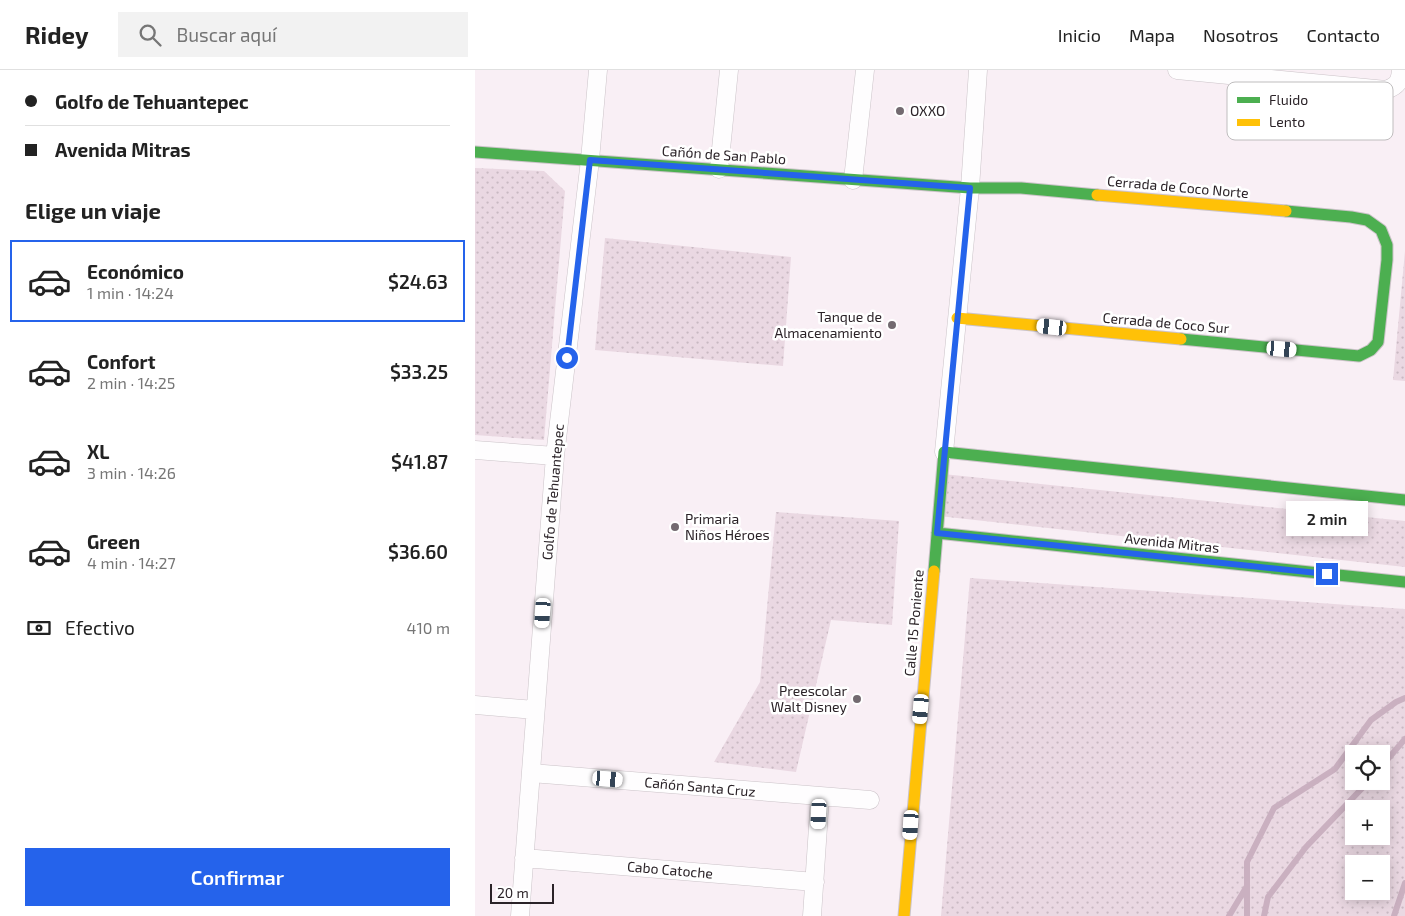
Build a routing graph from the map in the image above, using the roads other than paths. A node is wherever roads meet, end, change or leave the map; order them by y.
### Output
1 (598, 70) edge
2 (729, 70) edge
3 (865, 70) edge
4 (978, 70) edge
5 (1177, 70) edge
6 (1401, 70) edge
7 (1302, 82) edge
8 (1393, 87) edge
9 (475, 152) edge
10 (590, 160) junction
11 (719, 169) junction
12 (853, 180) junction
13 (970, 188) junction
14 (957, 318) junction
15 (1371, 350) joint
16 (475, 450) edge
17 (944, 452) junction
18 (555, 456) junction
19 (1405, 500) edge
20 (937, 533) junction
21 (1405, 582) edge
22 (475, 705) edge
23 (535, 710) junction
24 (531, 772) junction
25 (820, 797) junction
26 (870, 800) dead end
27 (524, 858) junction
28 (815, 882) junction
29 (520, 916) edge
30 (812, 916) edge
31 (904, 916) edge

1 - 10 street, Golfo de Tehuantepec
2 - 11 street
3 - 12 street
4 - 13 street
5 - 7 street
6 - 8 street
9 - 10 street, Cañón de San Pablo
10 - 11 street, Cañón de San Pablo
10 - 18 street, Golfo de Tehuantepec
11 - 12 street, Cañón de San Pablo
12 - 13 street, Cañón de San Pablo
13 - 14 street
13 - 15 street, Cerrada de Coco Norte
14 - 15 street, Cerrada de Coco Sur
14 - 17 street
16 - 18 street
17 - 19 street
17 - 20 street, Calle 15 Poniente
18 - 23 street, Golfo de Tehuantepec
20 - 21 street, Avenida Mitras
20 - 31 street, Calle 15 Poniente
22 - 23 street
23 - 24 street, Golfo de Tehuantepec
24 - 25 street, Cañón Santa Cruz
24 - 27 street, Golfo de Tehuantepec
25 - 26 street, Cañón Santa Cruz
25 - 28 street
27 - 28 street, Cabo Catoche
27 - 29 street, Golfo de Tehuantepec
28 - 30 street

